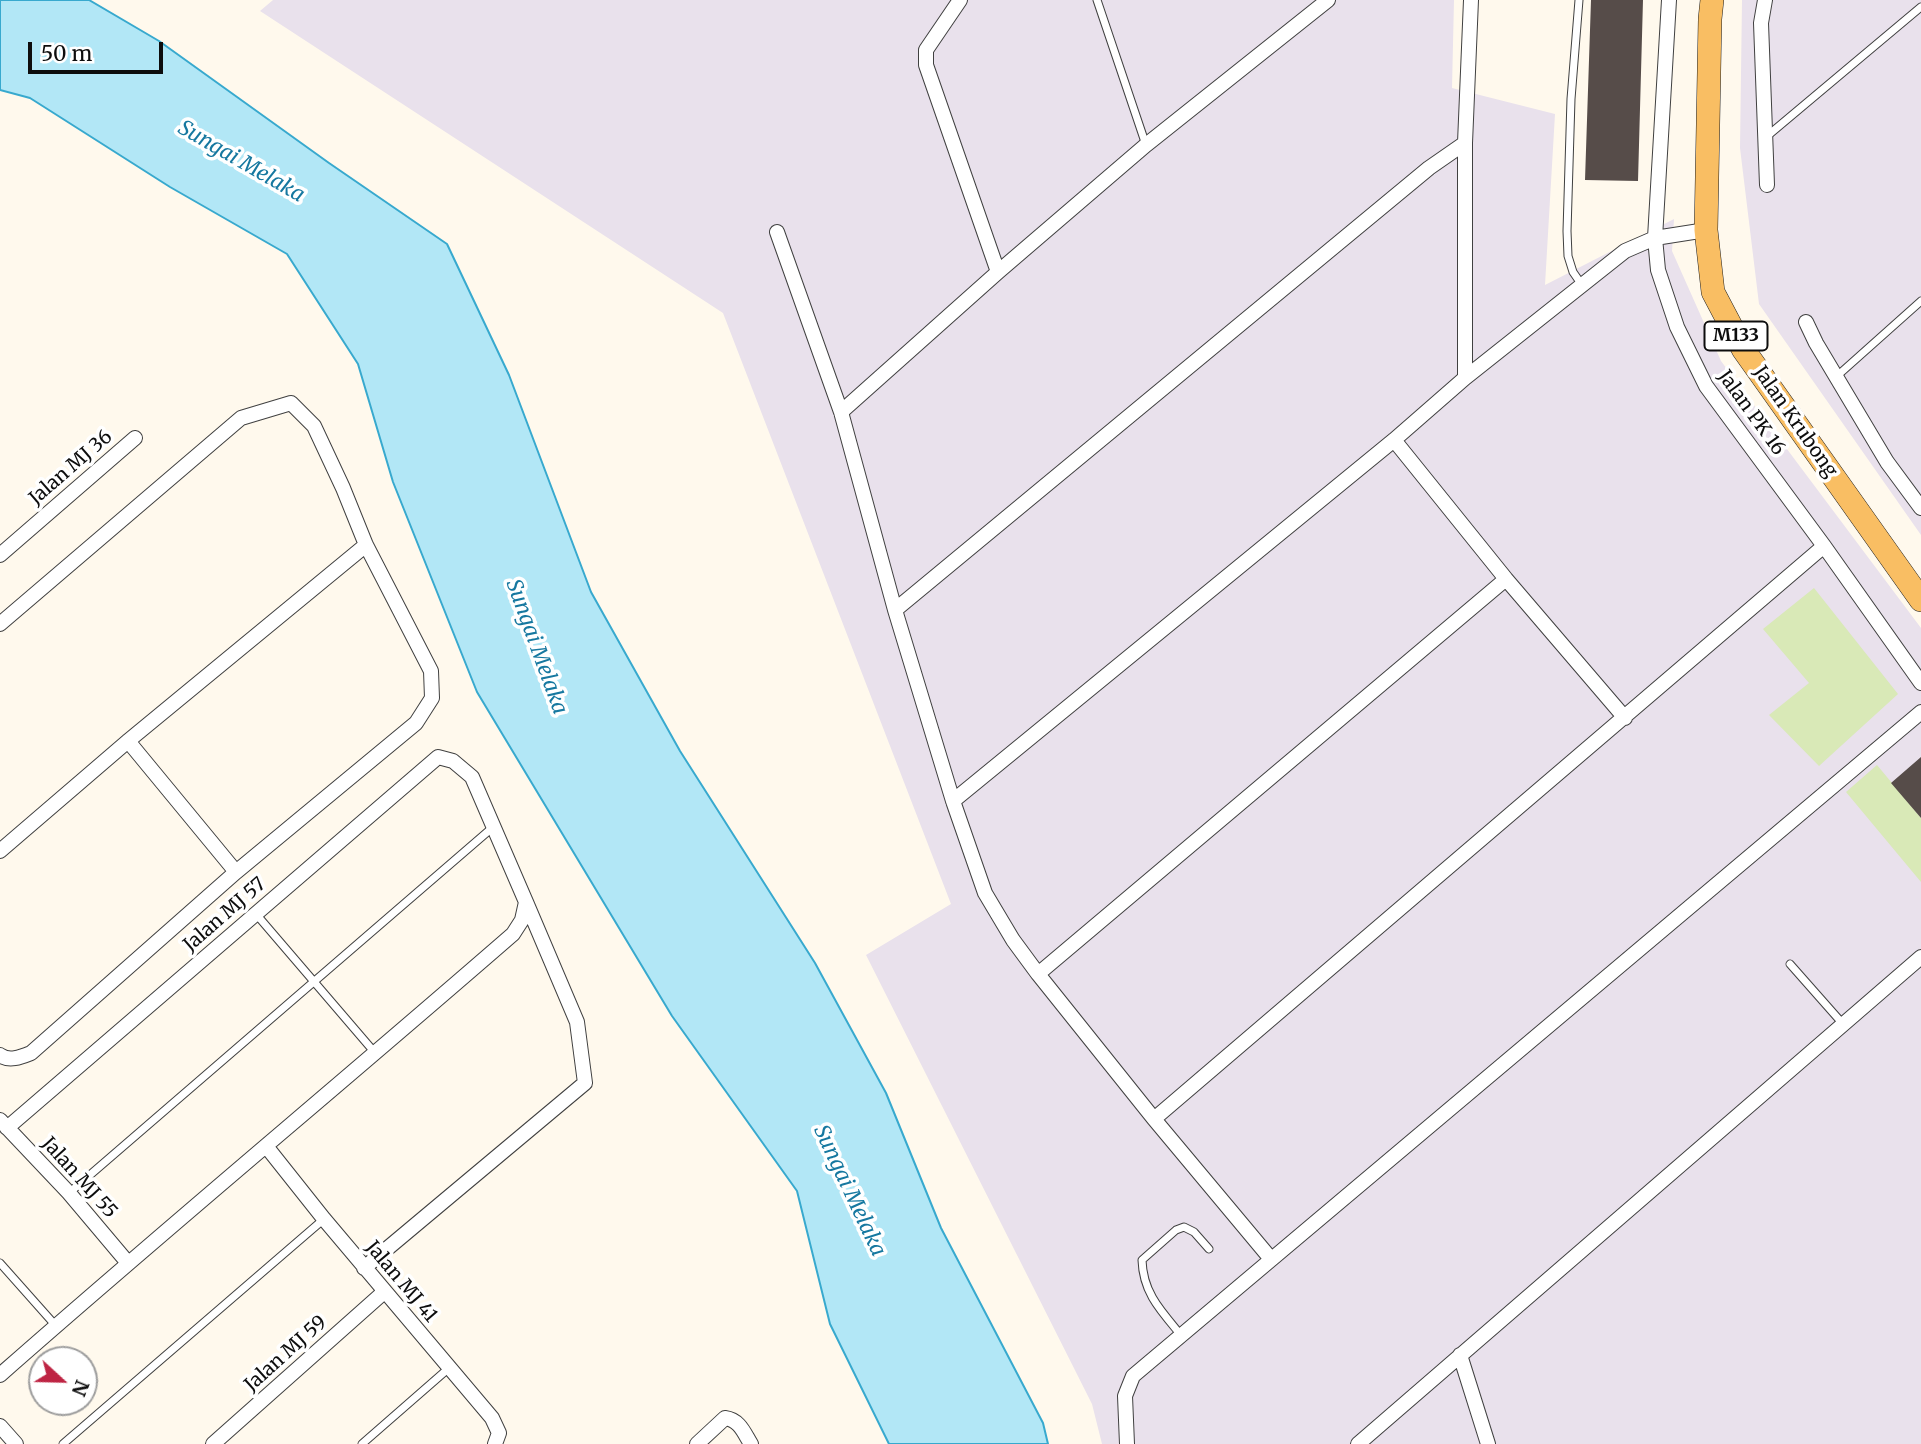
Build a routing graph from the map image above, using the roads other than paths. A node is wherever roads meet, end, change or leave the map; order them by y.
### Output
1 (960, 0) edge
2 (1097, 0) edge
3 (1328, 0) edge
4 (1471, 0) edge
5 (1579, 0) edge
6 (1669, 0) edge
7 (1765, 0) edge
8 (1312, 6) edge
9 (1712, 6) edge
10 (1921, 7) edge
11 (1765, 138) junction
12 (1465, 143) junction
13 (1146, 145) junction
14 (1767, 185) dead end
15 (1706, 230) junction
16 (777, 232) dead end
17 (1655, 238) junction
18 (998, 272) junction
19 (1582, 285) junction
20 (1921, 301) edge
21 (1806, 322) dead end
22 (1837, 376) junction
23 (1465, 378) junction
24 (841, 412) junction
25 (135, 438) dead end
26 (1394, 440) junction
27 (1921, 508) edge
28 (366, 545) junction
29 (1825, 546) junction
30 (0, 555) edge
31 (1506, 579) junction
32 (1921, 600) edge
33 (895, 610) junction
34 (0, 624) edge
35 (1921, 683) edge
36 (1921, 712) edge
37 (1625, 718) junction
38 (128, 741) junction
39 (953, 801) junction
40 (492, 828) junction
41 (0, 851) edge
42 (236, 872) junction
43 (526, 902) junction
44 (256, 914) junction
45 (1921, 957) edge
46 (1790, 964) dead end
47 (1038, 974) junction
48 (314, 981) junction
49 (1843, 1024) junction
50 (376, 1054) junction
51 (0, 1055) edge
52 (1154, 1119) junction
53 (4, 1124) edge
54 (266, 1146) junction
55 (69, 1193) junction
56 (324, 1219) junction
57 (1209, 1249) dead end
58 (1271, 1259) junction
59 (0, 1263) edge
60 (128, 1263) junction
61 (364, 1268) junction
62 (384, 1293) junction
63 (56, 1326) junction
64 (1181, 1335) junction
65 (1461, 1355) junction
66 (449, 1368) junction
67 (0, 1375) edge
68 (0, 1426) edge
69 (16, 1444) edge
70 (63, 1444) edge
71 (213, 1444) edge
72 (362, 1444) edge
73 (495, 1444) edge
74 (697, 1444) edge
75 (751, 1444) edge
76 (1128, 1444) edge
77 (1358, 1444) edge
78 (1488, 1444) edge

1 - 18 street
2 - 13 lane
3 - 8 street
4 - 12 street
5 - 19 lane
6 - 17 street, Jalan PK 16
7 - 11 street
8 - 13 street
9 - 15 main road, Jalan Krubong / M133
10 - 11 lane
11 - 14 street
12 - 23 street
12 - 33 street
13 - 18 street
15 - 17 street
15 - 32 main road, Jalan Krubong / M133
16 - 24 street
17 - 19 street
17 - 29 street, Jalan PK 16
18 - 24 street
19 - 23 street
20 - 22 lane
21 - 22 street
22 - 27 street
23 - 26 street
24 - 33 street
25 - 30 street, Jalan MJ 36
26 - 31 street
26 - 39 street
28 - 34 street
28 - 38 street
28 - 42 street
29 - 35 street, Jalan PK 16
29 - 37 street
31 - 37 street
31 - 47 street
33 - 39 street
36 - 58 street
37 - 52 street
38 - 41 street
38 - 42 street
39 - 47 street
40 - 43 street
40 - 44 street, Jalan MJ 57
40 - 48 lane
42 - 51 street
43 - 50 street
43 - 61 street
44 - 48 lane
44 - 53 street, Jalan MJ 57
45 - 49 street
46 - 49 lane
47 - 52 street
48 - 50 lane
48 - 55 lane
49 - 65 street
50 - 54 street
52 - 58 street
53 - 55 street, Jalan MJ 55
54 - 56 street, Jalan MJ 41
54 - 60 street
55 - 60 street, Jalan MJ 55
56 - 61 street, Jalan MJ 41
56 - 70 lane
57 - 64 lane
58 - 64 street
59 - 63 lane
60 - 63 street
61 - 62 street, Jalan MJ 41
62 - 66 street, Jalan MJ 41
62 - 71 street, Jalan MJ 59
63 - 67 street
64 - 76 street
65 - 77 street
65 - 78 street
66 - 72 lane
66 - 73 street, Jalan MJ 41
68 - 69 street
74 - 75 street

